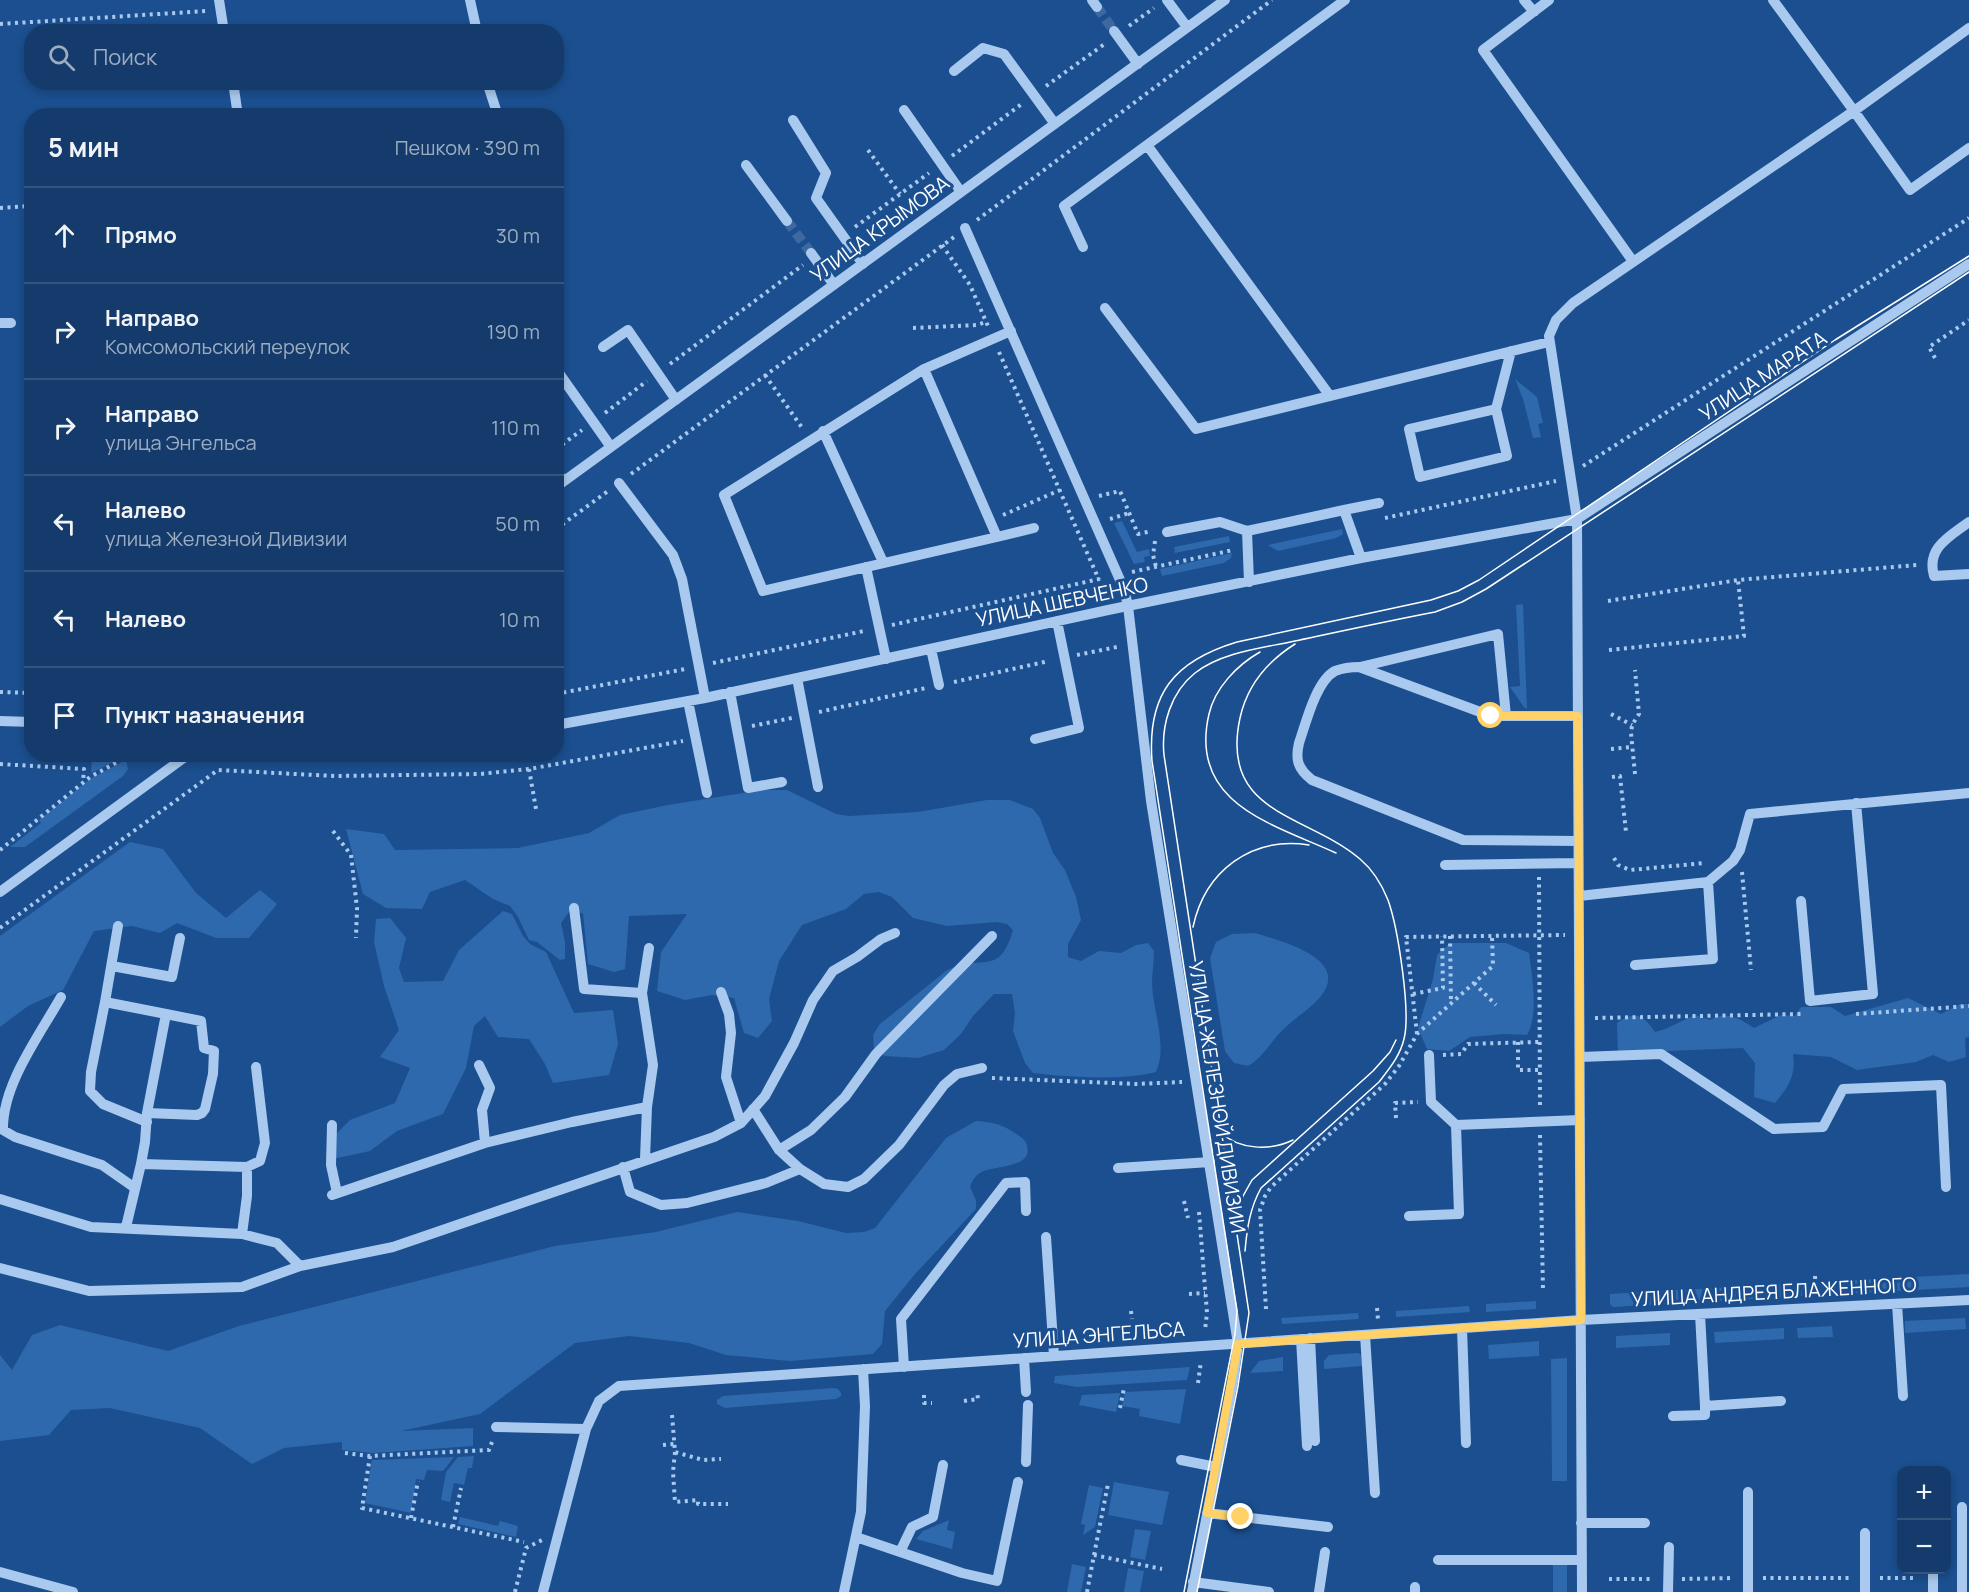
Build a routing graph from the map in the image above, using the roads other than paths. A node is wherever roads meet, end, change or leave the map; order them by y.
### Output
1 (470, 0) edge
2 (1167, 0) edge
3 (1225, 0) edge
4 (1345, 0) edge
5 (1524, 0) edge
6 (1549, 0) edge
7 (1773, 0) edge
8 (220, 5) edge
9 (1534, 12) junction
10 (223, 24) edge
11 (475, 24) edge
12 (1187, 27) junction
13 (1969, 28) edge
14 (1115, 33) tunnel mouth
15 (1138, 64) junction
16 (954, 71) dead end
17 (234, 90) edge
18 (490, 90) edge
19 (237, 108) edge
20 (495, 108) edge
21 (904, 110) dead end
22 (1854, 111) junction
23 (793, 120) dead end
24 (1055, 124) junction
25 (1146, 145) junction
26 (1969, 148) edge
27 (746, 165) dead end
28 (961, 192) junction
29 (787, 221) tunnel mouth
30 (965, 228) road end
31 (1083, 248) dead end
32 (813, 255) tunnel mouth
33 (1632, 260) junction
34 (863, 264) junction
35 (1969, 264) edge
36 (834, 285) junction
37 (1105, 308) dead end
38 (1011, 331) junction
39 (1549, 342) junction
40 (603, 347) dead end
41 (1511, 351) junction
42 (924, 369) junction
43 (564, 380) edge
44 (1330, 396) junction
45 (676, 400) junction
46 (1496, 409) junction
47 (823, 431) junction
48 (611, 447) junction
49 (564, 481) edge
50 (619, 483) road end
51 (1379, 502) dead end
52 (1344, 510) junction
53 (1577, 519) junction
54 (1969, 522) edge
55 (1034, 528) dead end
56 (1247, 531) junction
57 (1167, 532) dead end
58 (997, 537) junction
59 (1361, 558) junction
60 (883, 562) junction
61 (866, 567) junction
62 (1969, 574) edge
63 (1249, 582) junction
64 (1128, 606) junction
65 (1057, 621) junction
66 (931, 649) junction
67 (886, 659) junction
68 (1359, 667) junction
69 (796, 678) junction
70 (939, 686) road end
71 (730, 692) junction
72 (705, 698) junction
73 (688, 701) junction
74 (1506, 716) junction
75 (1578, 716) junction
76 (0, 721) edge
77 (24, 722) edge
78 (564, 724) edge
79 (1035, 739) dead end
80 (178, 762) edge
81 (782, 782) dead end
82 (818, 787) dead end
83 (707, 793) dead end
84 (1969, 793) edge
85 (1856, 803) junction
86 (1578, 841) junction
87 (1578, 863) junction
88 (1445, 865) dead end
89 (1708, 882) junction
90 (0, 892) edge
91 (1579, 896) junction
92 (1801, 900) dead end
93 (574, 908) dead end
94 (118, 926) dead end
95 (895, 933) dead end
96 (992, 936) dead end
97 (180, 938) dead end
98 (649, 948) dead end
99 (1635, 965) dead end
100 (111, 966) junction
101 (721, 992) dead end
102 (642, 993) junction
103 (61, 997) dead end
104 (105, 1002) junction
105 (166, 1014) junction
106 (1429, 1055) road end
107 (1580, 1057) junction
108 (480, 1065) dead end
109 (256, 1067) dead end
110 (982, 1068) road end
111 (647, 1107) junction
112 (753, 1109) junction
113 (147, 1118) junction
114 (1580, 1120) junction
115 (741, 1123) junction
116 (332, 1125) dead end
117 (1456, 1125) junction
118 (485, 1143) junction
119 (778, 1150) junction
120 (645, 1160) junction
121 (1210, 1162) junction
122 (141, 1164) junction
123 (247, 1167) junction
124 (623, 1167) junction
125 (1118, 1168) dead end
126 (800, 1169) junction
127 (1946, 1187) dead end
128 (135, 1188) junction
129 (0, 1199) edge
130 (1026, 1211) dead end
131 (1409, 1216) dead end
132 (126, 1227) junction
133 (242, 1234) junction
134 (1046, 1237) dead end
135 (300, 1266) junction
136 (0, 1268) edge
137 (1969, 1300) edge
138 (1897, 1304) junction
139 (1700, 1314) junction
140 (1581, 1320) junction
141 (1462, 1328) junction
142 (1365, 1335) junction
143 (1306, 1339) junction
144 (1238, 1344) junction
145 (1054, 1356) junction
146 (1024, 1358) junction
147 (904, 1366) junction
148 (863, 1370) junction
149 (1026, 1392) dead end
150 (1903, 1396) dead end
151 (1781, 1401) dead end
152 (1028, 1405) dead end
153 (1705, 1406) junction
154 (1673, 1416) dead end
155 (496, 1426) road end
156 (586, 1429) junction
157 (1466, 1443) dead end
158 (1311, 1444) dead end
159 (1181, 1460) dead end
160 (1026, 1462) dead end
161 (944, 1465) dead end
162 (1216, 1467) junction
163 (1018, 1482) dead end
164 (1748, 1492) dead end
165 (1375, 1493) dead end
166 (1962, 1507) dead end
167 (1207, 1513) junction
168 (1645, 1522) dead end
169 (1581, 1523) junction
170 (1328, 1527) dead end
171 (1865, 1533) dead end
172 (856, 1537) junction
173 (1669, 1547) dead end
174 (900, 1552) junction
175 (1325, 1552) dead end
176 (1438, 1560) dead end
177 (1582, 1560) junction
178 (0, 1572) edge
179 (1933, 1574) edge
180 (1193, 1587) edge
181 (73, 1592) edge
182 (543, 1592) edge
183 (844, 1592) edge
184 (1269, 1592) edge
185 (1319, 1592) edge
186 (1582, 1592) edge
187 (1668, 1592) edge
188 (1748, 1592) edge
189 (1865, 1592) edge
190 (1933, 1592) edge
191 (1962, 1592) edge

1 - 11 street
2 - 12 street
3 - 12 street, УЛИЦА КРЫМОВА
4 - 25 street
5 - 9 street
6 - 9 street
7 - 22 street
8 - 10 street
9 - 33 street
12 - 15 street, УЛИЦА КРЫМОВА
13 - 22 street
14 - 15 street
15 - 24 street, УЛИЦА КРЫМОВА
16 - 24 street
17 - 19 street
18 - 20 street
21 - 28 street
22 - 26 street
22 - 33 street
23 - 34 street
24 - 28 street, УЛИЦА КРЫМОВА
25 - 31 street
25 - 44 street
27 - 29 street
28 - 34 street, УЛИЦА КРЫМОВА
30 - 38 street, УЛИЦА ЖЕЛЕЗНОЙ ДИВИЗИИ
32 - 36 street
33 - 39 street
34 - 36 street, УЛИЦА КРЫМОВА
35 - 53 street, УЛИЦА МАРАТА
36 - 45 street, УЛИЦА КРЫМОВА
37 - 44 street
38 - 42 street
38 - 64 street, УЛИЦА ЖЕЛЕЗНОЙ ДИВИЗИИ
39 - 41 street
39 - 53 street
40 - 45 street
41 - 44 street
41 - 46 street
42 - 47 street
42 - 58 street
43 - 48 street
45 - 48 street, УЛИЦА КРЫМОВА
46 - 46 street
47 - 60 street
47 - 61 street
48 - 49 street, УЛИЦА КРЫМОВА
50 - 72 street
51 - 52 street
52 - 56 street
52 - 59 street
53 - 59 street, УЛИЦА ШЕВЧЕНКО
53 - 75 street
54 - 62 street
55 - 58 street
56 - 57 street
56 - 63 street
58 - 60 street
59 - 63 street, УЛИЦА ШЕВЧЕНКО
60 - 61 street
61 - 67 street
63 - 64 street, УЛИЦА ШЕВЧЕНКО
64 - 65 street, УЛИЦА ШЕВЧЕНКО
64 - 121 street, УЛИЦА ЖЕЛЕЗНОЙ ДИВИЗИИ
65 - 66 street, УЛИЦА ШЕВЧЕНКО
65 - 79 street
66 - 67 street, УЛИЦА ШЕВЧЕНКО
66 - 70 street
67 - 69 street, УЛИЦА ШЕВЧЕНКО
68 - 74 street
68 - 74 street
68 - 86 street
69 - 71 street, УЛИЦА ШЕВЧЕНКО
69 - 82 street
71 - 72 street, УЛИЦА ШЕВЧЕНКО
71 - 81 street
72 - 73 street, УЛИЦА ШЕВЧЕНКО
73 - 78 street, УЛИЦА ШЕВЧЕНКО
73 - 83 street
74 - 75 street
75 - 86 street
76 - 77 street
80 - 90 street
84 - 85 street
85 - 89 street
85 - 92 street
86 - 87 street
87 - 88 street
87 - 91 street
89 - 91 street
89 - 99 street
91 - 107 street
93 - 102 street
94 - 100 street
95 - 112 street
96 - 119 street
97 - 100 street
98 - 102 street
100 - 104 street
101 - 115 street
102 - 111 street
103 - 128 street
104 - 105 street
104 - 113 street
105 - 113 street
105 - 113 street
106 - 117 street
107 - 114 street
107 - 127 street
108 - 118 street
109 - 123 street
110 - 126 street
111 - 118 street
111 - 120 street
112 - 115 street
112 - 119 street
113 - 122 street
114 - 117 street
114 - 140 street
115 - 120 street
116 - 118 street
117 - 131 street
119 - 126 street
120 - 124 street
121 - 125 street
121 - 144 street, УЛИЦА ЖЕЛЕЗНОЙ ДИВИЗИИ
122 - 123 street
122 - 128 street
123 - 133 street
124 - 126 street
124 - 135 street
128 - 132 street
129 - 132 street
130 - 147 street
132 - 133 street
133 - 135 street
134 - 145 street
135 - 136 street
137 - 138 street, УЛИЦА АНДРЕЯ БЛАЖЕННОГО
138 - 139 street, УЛИЦА АНДРЕЯ БЛАЖЕННОГО
138 - 150 street
139 - 140 street, УЛИЦА АНДРЕЯ БЛАЖЕННОГО
139 - 153 street
140 - 141 street, УЛИЦА ЭНГЕЛЬСА
140 - 169 street
141 - 142 street, УЛИЦА ЭНГЕЛЬСА
141 - 157 street
142 - 143 street, УЛИЦА ЭНГЕЛЬСА
142 - 165 street
143 - 144 street, УЛИЦА ЭНГЕЛЬСА
143 - 158 street
144 - 145 street, УЛИЦА ЭНГЕЛЬСА
144 - 162 street, УЛИЦА ЖЕЛЕЗНОЙ ДИВИЗИИ
145 - 146 street, УЛИЦА ЭНГЕЛЬСА
146 - 147 street, УЛИЦА ЭНГЕЛЬСА
146 - 149 street
147 - 148 street, УЛИЦА ЭНГЕЛЬСА
148 - 156 street, УЛИЦА ЭНГЕЛЬСА
148 - 172 street
151 - 153 street
152 - 160 street
153 - 154 street
155 - 156 street
156 - 182 street
159 - 162 street
161 - 174 street
162 - 167 street, УЛИЦА ЖЕЛЕЗНОЙ ДИВИЗИИ
163 - 174 street
164 - 188 street
166 - 191 street
167 - 170 street
167 - 180 street, УЛИЦА ЖЕЛЕЗНОЙ ДИВИЗИИ
168 - 169 street
169 - 177 street
171 - 189 street
172 - 174 street
172 - 183 street
173 - 187 street
175 - 185 street
176 - 177 street
177 - 186 street
178 - 181 street
179 - 190 street
180 - 184 street

